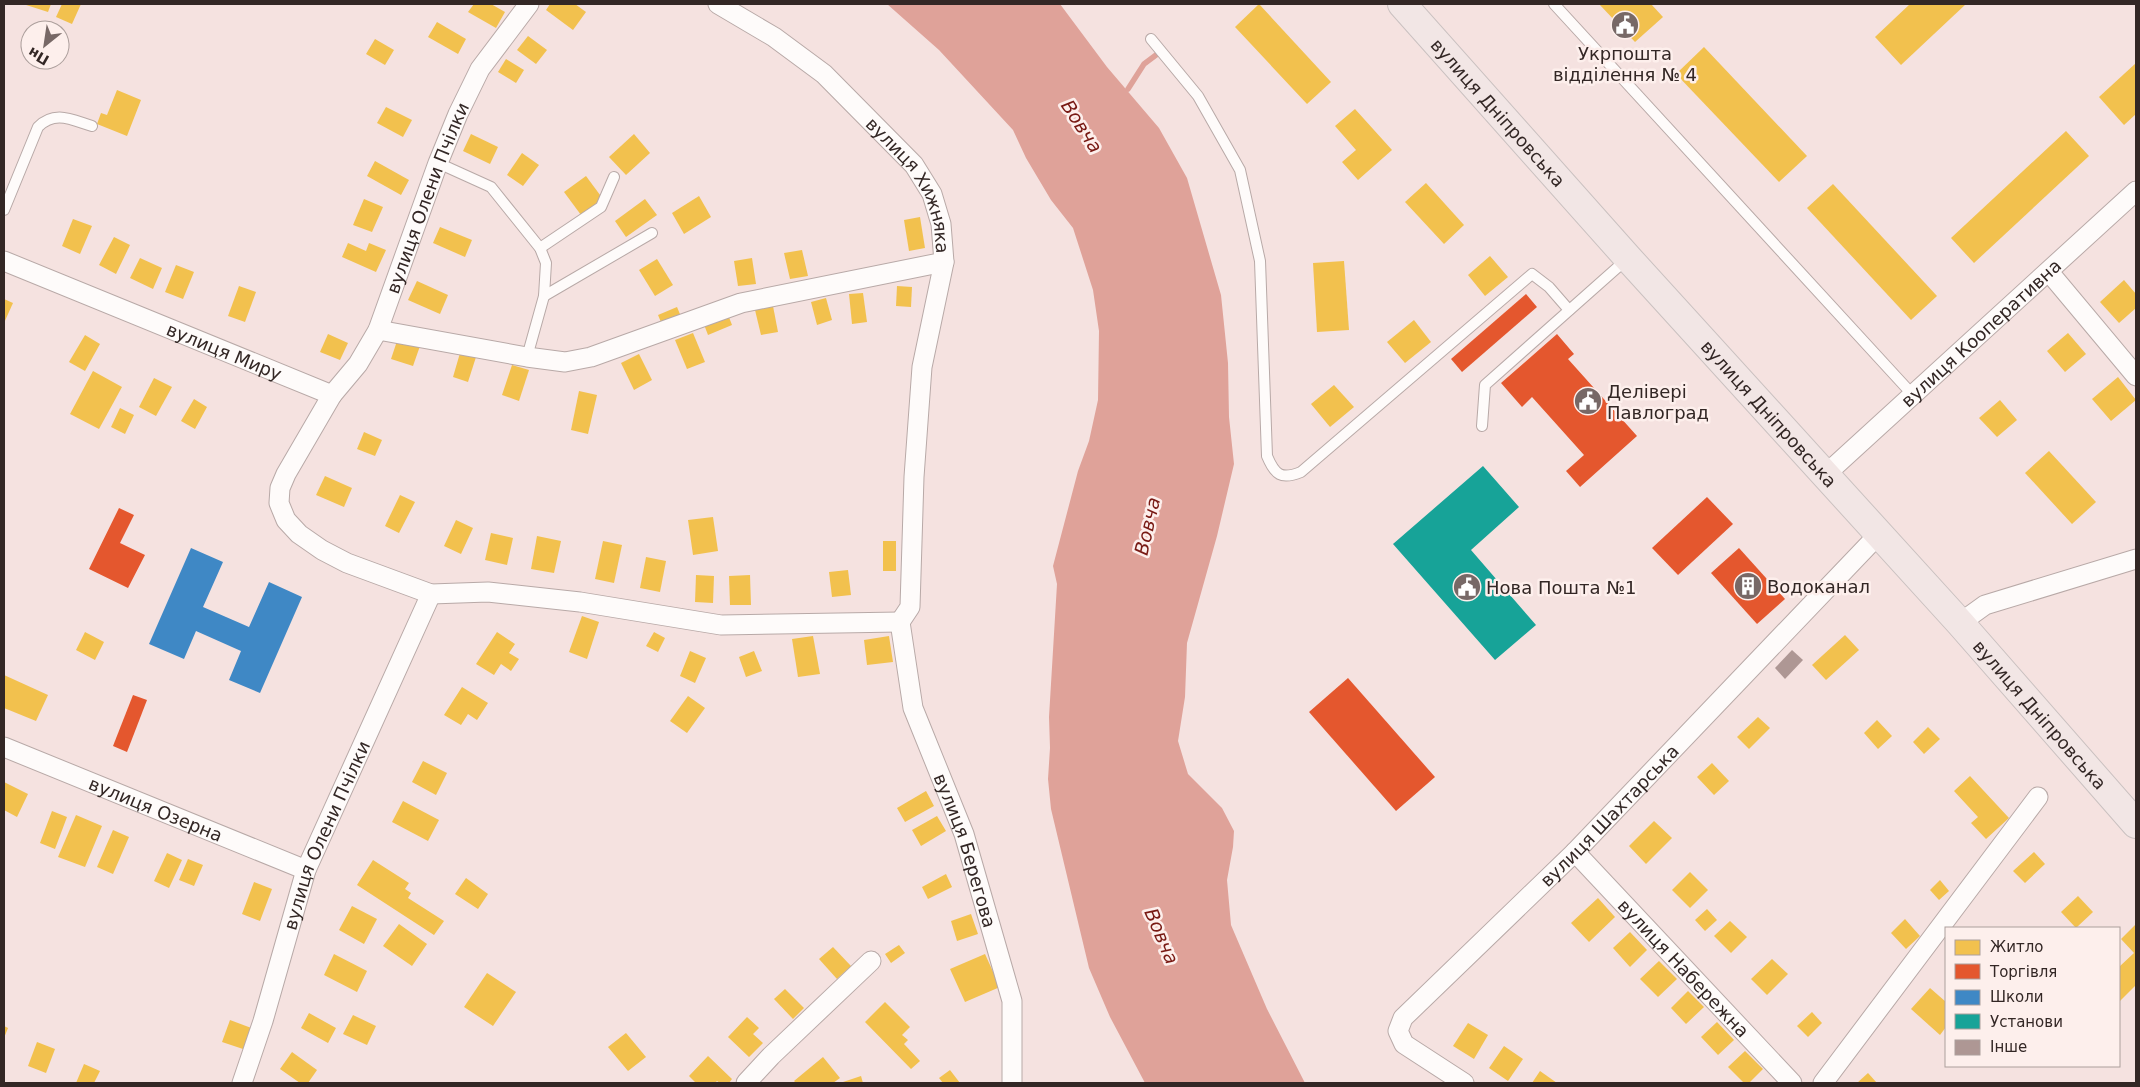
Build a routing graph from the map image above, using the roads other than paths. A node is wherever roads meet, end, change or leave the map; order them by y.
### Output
1 (529, 4) edge
2 (718, 4) edge
3 (1402, 4) edge
4 (1554, 4) edge
5 (1151, 40) dead end
6 (92, 126) dead end
7 (438, 163) junction
8 (614, 177) dead end
9 (2136, 191) edge
10 (4, 210) edge
11 (652, 233) dead end
12 (540, 248) junction
13 (1628, 258) junction
14 (4, 261) edge
15 (944, 262) junction
16 (2049, 272) junction
17 (544, 296) junction
18 (1569, 310) junction
19 (378, 330) junction
20 (527, 357) junction
21 (2136, 376) edge
22 (1912, 394) junction
23 (332, 395) junction
24 (1482, 426) dead end
25 (1825, 475) junction
26 (1879, 534) junction
27 (2136, 559) edge
28 (431, 594) junction
29 (900, 622) junction
30 (1960, 623) junction
31 (4, 747) edge
32 (2038, 797) dead end
33 (2136, 824) edge
34 (1575, 852) junction
35 (306, 870) junction
36 (871, 961) dead end
37 (242, 1083) edge
38 (746, 1083) edge
39 (1012, 1083) edge
40 (1464, 1083) edge
41 (1792, 1083) edge
42 (1823, 1083) edge

1 - 7 street, вулиця Олени Пчілки
2 - 15 street, вулиця Хижняка
3 - 13 highway, вулиця Дніпровська
4 - 22 lane
5 - 18 lane
6 - 10 lane
7 - 12 lane
7 - 19 street, вулиця Олени Пчілки
8 - 12 lane
9 - 16 street, вулиця Кооперативна
11 - 17 lane
12 - 17 lane
13 - 18 lane
13 - 25 highway, вулиця Дніпровська
14 - 23 street, вулиця Миру
15 - 20 street
15 - 29 street, вулиця Хижняка
16 - 21 street
16 - 22 street, вулиця Кооперативна
17 - 20 lane
18 - 24 lane
19 - 20 street
19 - 23 street, вулиця Олени Пчілки
22 - 25 street, вулиця Кооперативна
23 - 28 street
25 - 26 highway, вулиця Дніпровська
26 - 30 highway, вулиця Дніпровська
26 - 34 street, вулиця Шахтарська
27 - 30 street
28 - 29 street
28 - 35 street, вулиця Олени Пчілки
29 - 39 street, вулиця Берегова
30 - 33 highway, вулиця Дніпровська
31 - 35 street, вулиця Озерна
32 - 42 street
34 - 40 street, вулиця Шахтарська
34 - 41 street, вулиця Набережна
35 - 37 street, вулиця Олени Пчілки
36 - 38 street

